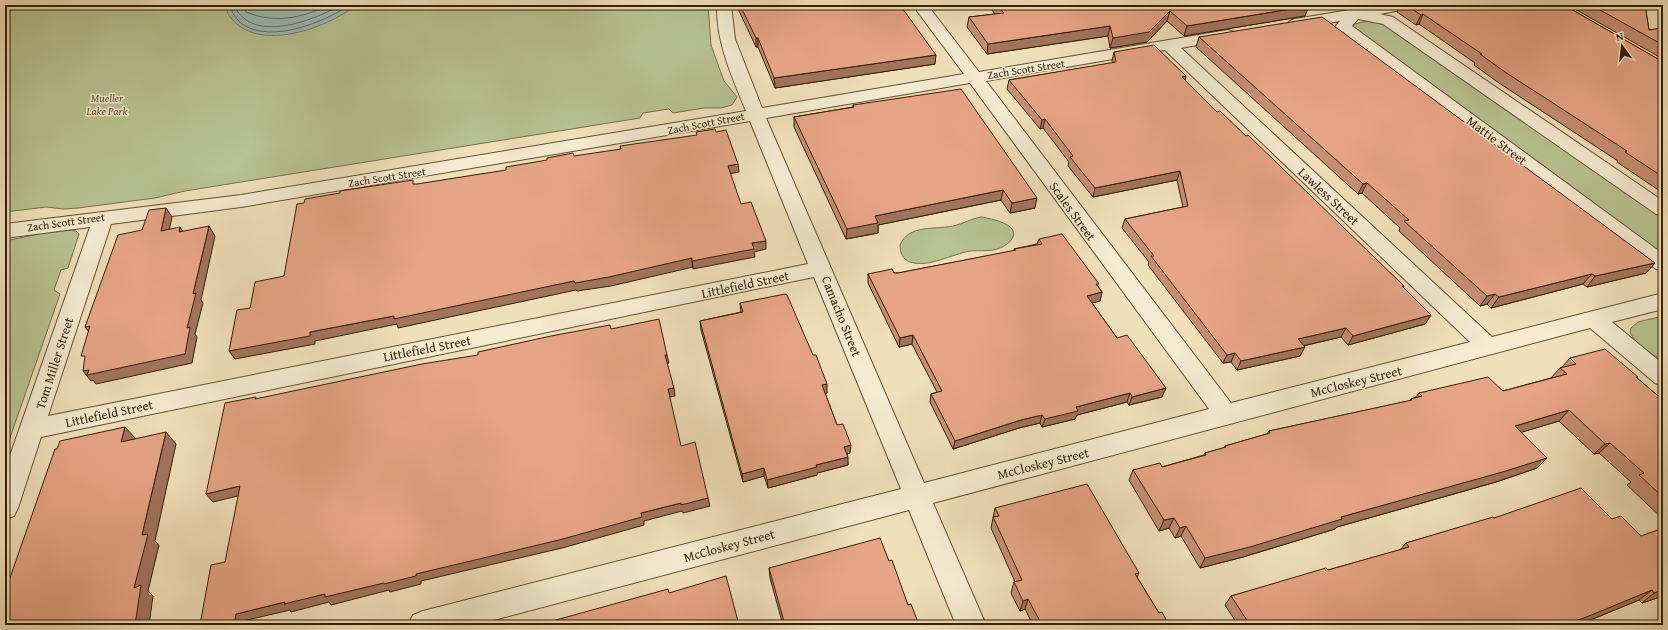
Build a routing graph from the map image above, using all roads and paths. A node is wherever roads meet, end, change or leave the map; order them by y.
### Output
1 (724, 5) edge
2 (924, 5) edge
3 (1406, 5) edge
4 (1347, 10) edge
5 (1278, 27) edge
6 (1241, 33) edge
7 (1169, 45) junction
8 (974, 78) junction
9 (756, 114) junction
10 (1663, 210) edge
11 (104, 217) junction
12 (5, 231) edge
13 (1663, 264) edge
14 (822, 268) junction
15 (1663, 302) edge
16 (1595, 320) junction
17 (1489, 347) junction
18 (1663, 377) edge
19 (1226, 414) junction
20 (32, 429) junction
21 (916, 496) junction
22 (5, 508) edge
23 (423, 625) edge
24 (971, 625) edge

1 - 9 street, Camacho Street
2 - 8 street, Scales Street
3 - 4 street
4 - 5 street
4 - 10 street
4 - 13 street, Mattie Street
6 - 7 street, Zach Scott Street
7 - 8 street, Zach Scott Street
7 - 17 street, Lawless Street
8 - 9 street, Zach Scott Street
8 - 19 street, Scales Street
9 - 11 street, Zach Scott Street
9 - 14 street, Camacho Street
11 - 12 street, Zach Scott Street
11 - 20 street, Tom Miller Street
14 - 20 street, Littlefield Street
14 - 21 street, Camacho Street
15 - 16 street, McCloskey Street
16 - 17 street, McCloskey Street
16 - 18 street
17 - 19 street, McCloskey Street
19 - 21 street, McCloskey Street
20 - 22 street, Tom Miller Street
21 - 23 street, McCloskey Street
21 - 24 street, Camacho Street

